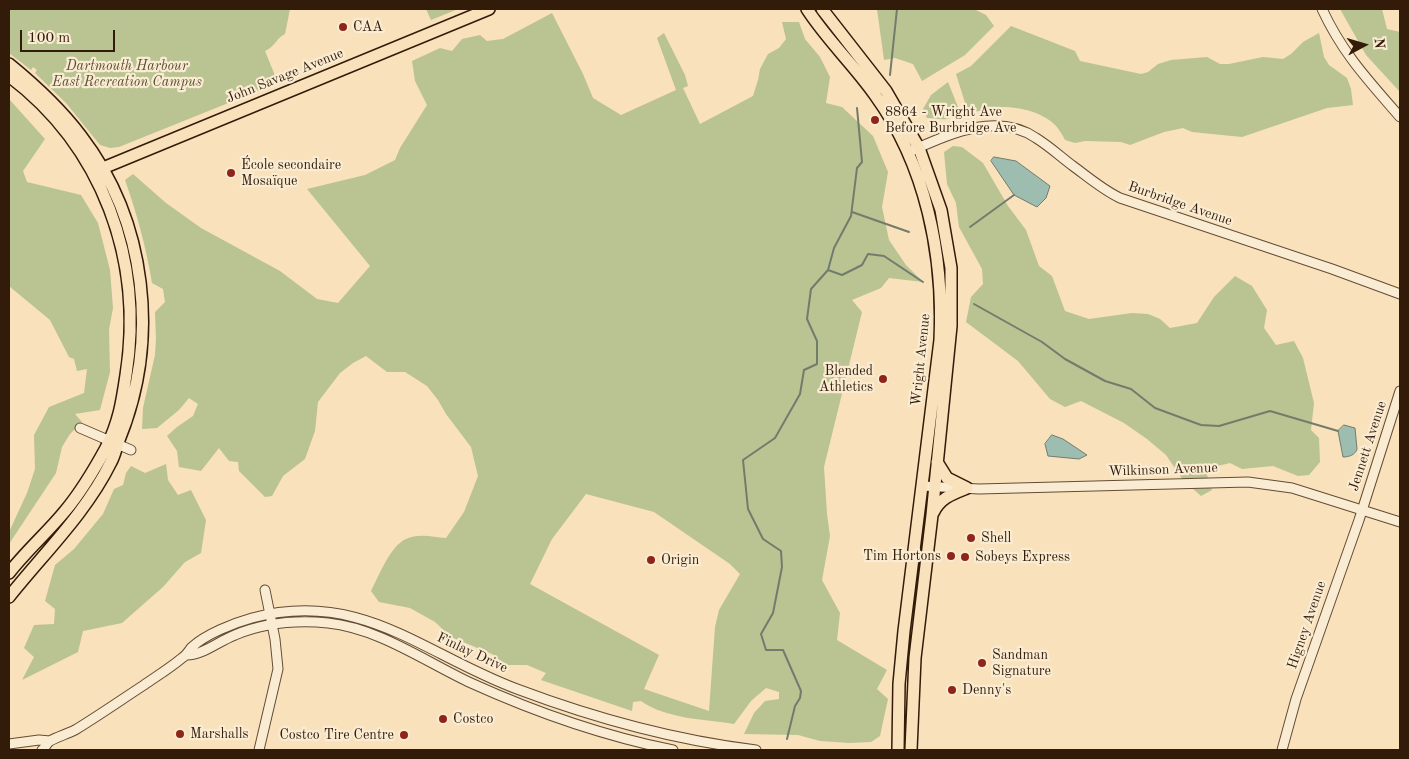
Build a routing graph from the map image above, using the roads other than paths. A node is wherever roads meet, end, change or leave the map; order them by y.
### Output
1 (489, 9) edge
2 (807, 9) edge
3 (822, 9) edge
4 (1322, 9) edge
5 (9, 64) edge
6 (9, 76) edge
7 (1400, 117) edge
8 (914, 150) junction
9 (99, 171) junction
10 (1400, 294) edge
11 (1400, 391) edge
12 (80, 428) dead end
13 (114, 442) junction
14 (131, 450) dead end
15 (937, 462) junction
16 (922, 486) junction
17 (935, 487) junction
18 (967, 488) junction
19 (1362, 509) junction
20 (932, 515) junction
21 (1400, 522) edge
22 (9, 573) edge
23 (265, 590) dead end
24 (9, 597) edge
25 (270, 614) junction
26 (272, 624) junction
27 (186, 655) junction
28 (650, 732) junction
29 (50, 741) junction
30 (9, 744) edge
31 (644, 747) edge
32 (42, 750) edge
33 (259, 750) edge
34 (673, 750) edge
35 (756, 750) edge
36 (898, 750) edge
37 (910, 750) edge
38 (1282, 750) edge

1 - 9 main road, John Savage Avenue
2 - 8 main road, Wright Avenue
3 - 8 main road, Wright Avenue
4 - 7 street
5 - 9 main road
6 - 9 main road
8 - 10 street, Burbridge Avenue
8 - 15 main road, Wright Avenue
8 - 16 main road, Wright Avenue
9 - 13 main road
11 - 19 street, Jennett Avenue
12 - 13 street
13 - 14 street
13 - 22 main road
13 - 24 main road
15 - 17 main road, Wright Avenue
15 - 18 main road
16 - 17 street, Wilkinson Avenue
16 - 36 main road, Wright Avenue
17 - 18 street, Wilkinson Avenue
17 - 20 main road, Wright Avenue
18 - 19 street, Wilkinson Avenue
18 - 20 main road
19 - 21 street, Wilkinson Avenue
19 - 38 street, Higney Avenue
20 - 37 main road, Wright Avenue
23 - 25 street
25 - 26 street
25 - 27 street, Finlay Drive
25 - 28 street, Finlay Drive
26 - 27 street, Finlay Drive
26 - 31 street, Finlay Drive
26 - 33 street
27 - 29 street, Finlay Drive
28 - 31 street
28 - 35 street, Finlay Drive
29 - 30 street, Finlay Drive
29 - 32 street, Finlay Drive
31 - 34 street, Finlay Drive

